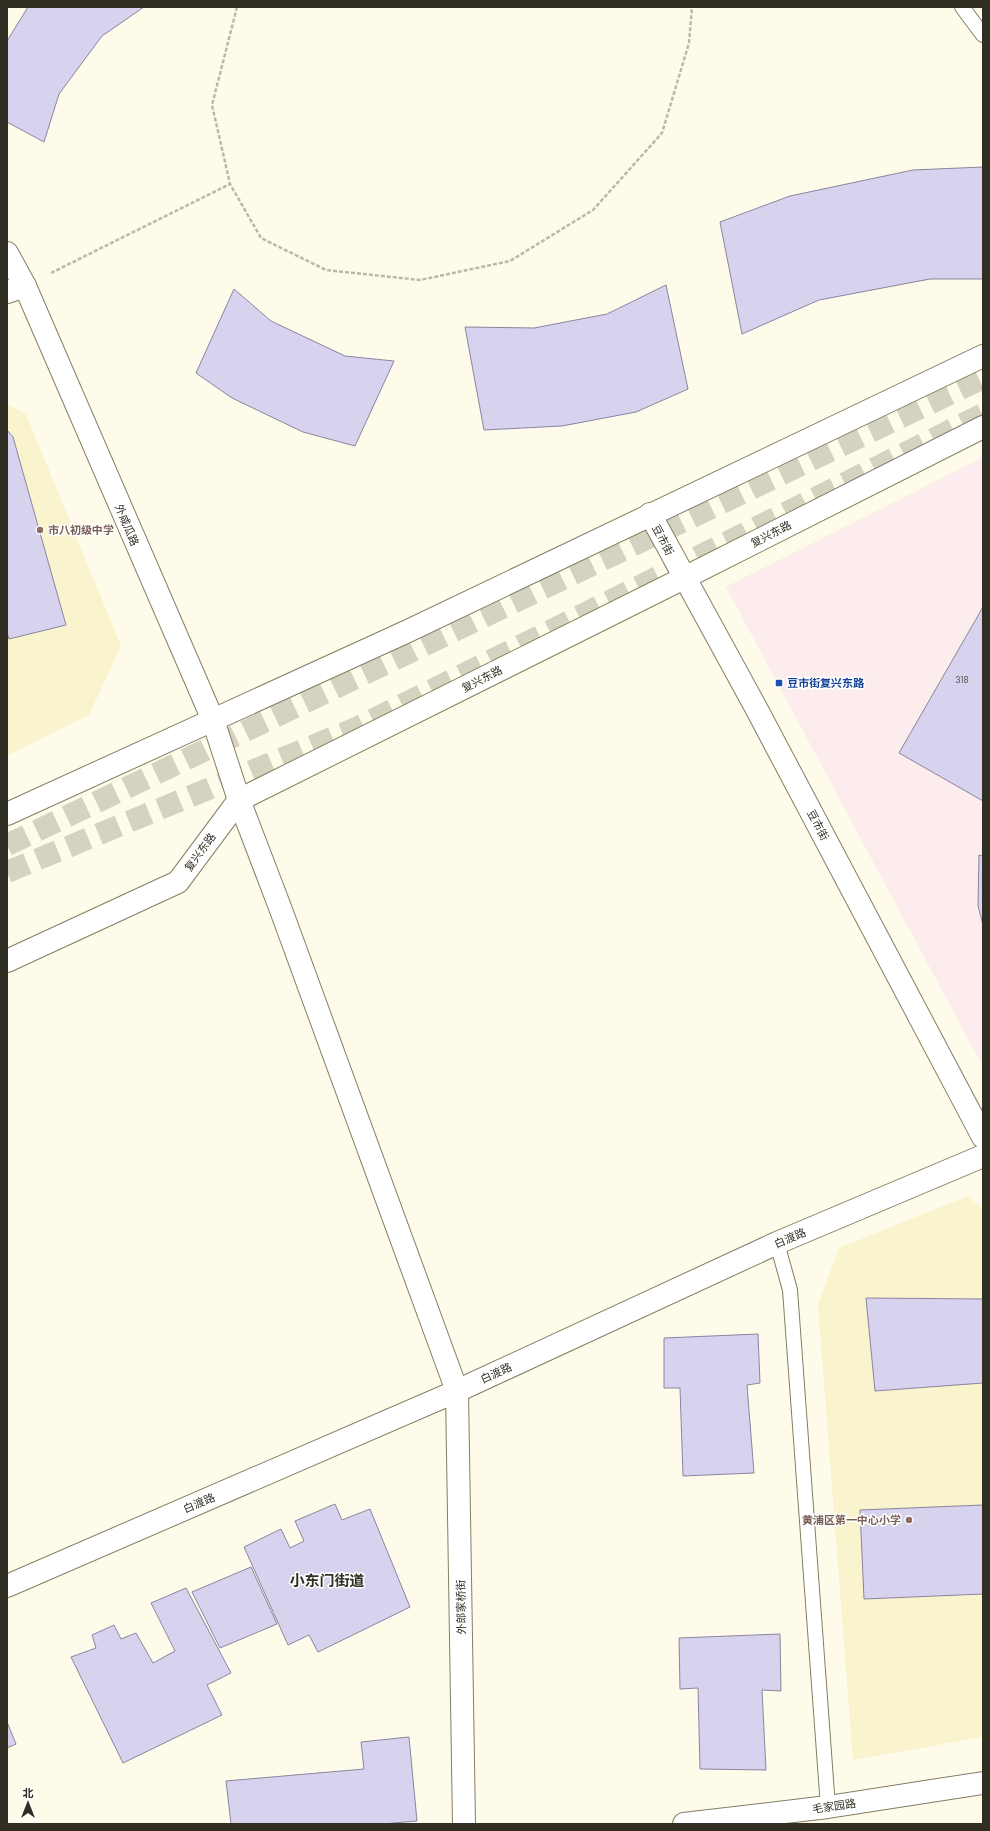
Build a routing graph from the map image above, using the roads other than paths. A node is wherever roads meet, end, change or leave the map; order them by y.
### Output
1 (962, 7) edge
2 (983, 35) edge
3 (7, 253) edge
4 (16, 289) edge
5 (983, 356) edge
6 (983, 427) edge
7 (650, 514) junction
8 (684, 578) junction
9 (213, 720) junction
10 (239, 800) junction
11 (7, 814) edge
12 (7, 961) edge
13 (983, 1137) edge
14 (983, 1156) edge
15 (777, 1243) junction
16 (457, 1391) junction
17 (7, 1586) edge
18 (983, 1783) edge
19 (828, 1807) junction
20 (464, 1824) edge
21 (684, 1824) edge

1 - 2 lane
3 - 4 street, 外咸瓜路
4 - 9 street, 外咸瓜路
5 - 7 street
6 - 8 street, 复兴东路
7 - 8 street, 豆市街
7 - 9 street
8 - 10 street, 复兴东路
8 - 13 street, 豆市街
9 - 10 street, 外咸瓜路
9 - 11 street
10 - 12 street, 复兴东路
10 - 16 street, 外郎家桥街
14 - 15 street, 白渡路
15 - 16 street, 白渡路
15 - 19 lane
16 - 17 street, 白渡路
16 - 20 street, 外郎家桥街
18 - 19 street, 毛家园路
19 - 21 street, 毛家园路

